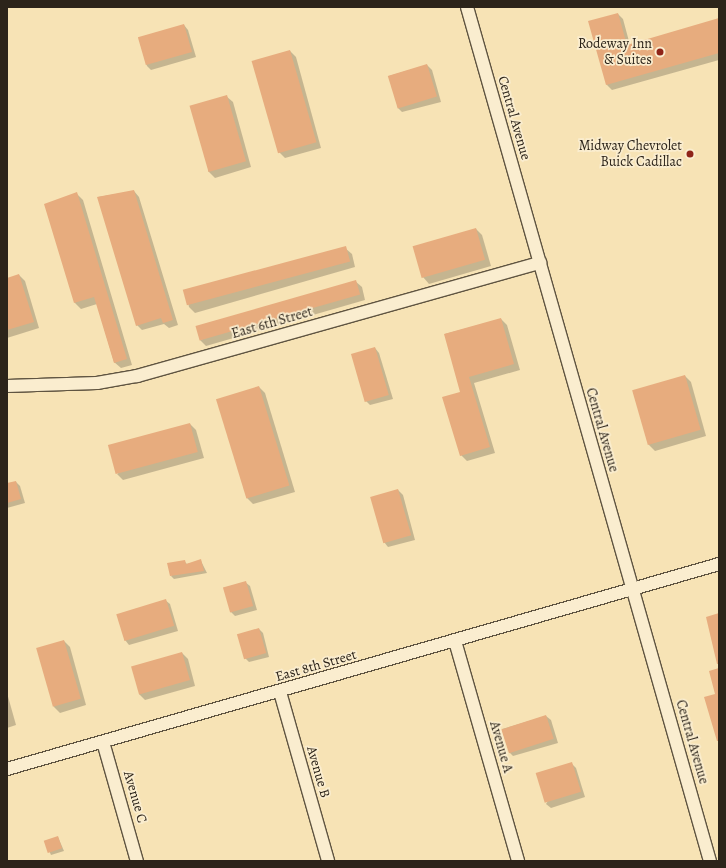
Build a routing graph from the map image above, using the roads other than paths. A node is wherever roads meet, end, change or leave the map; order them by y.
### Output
1 (467, 7) edge
2 (540, 263) junction
3 (7, 386) edge
4 (719, 564) edge
5 (632, 589) junction
6 (455, 641) junction
7 (280, 692) junction
8 (104, 742) junction
9 (7, 769) edge
10 (137, 861) edge
11 (328, 861) edge
12 (518, 861) edge
13 (710, 861) edge

1 - 2 street, Central Avenue
2 - 3 street, East 6th Street
2 - 5 street, Central Avenue
4 - 5 street, East 8th Street
5 - 6 street, East 8th Street
5 - 13 street, Central Avenue
6 - 7 street, East 8th Street
6 - 12 street, Avenue A
7 - 8 street, East 8th Street
7 - 11 street, Avenue B
8 - 9 street, East 8th Street
8 - 10 street, Avenue C

